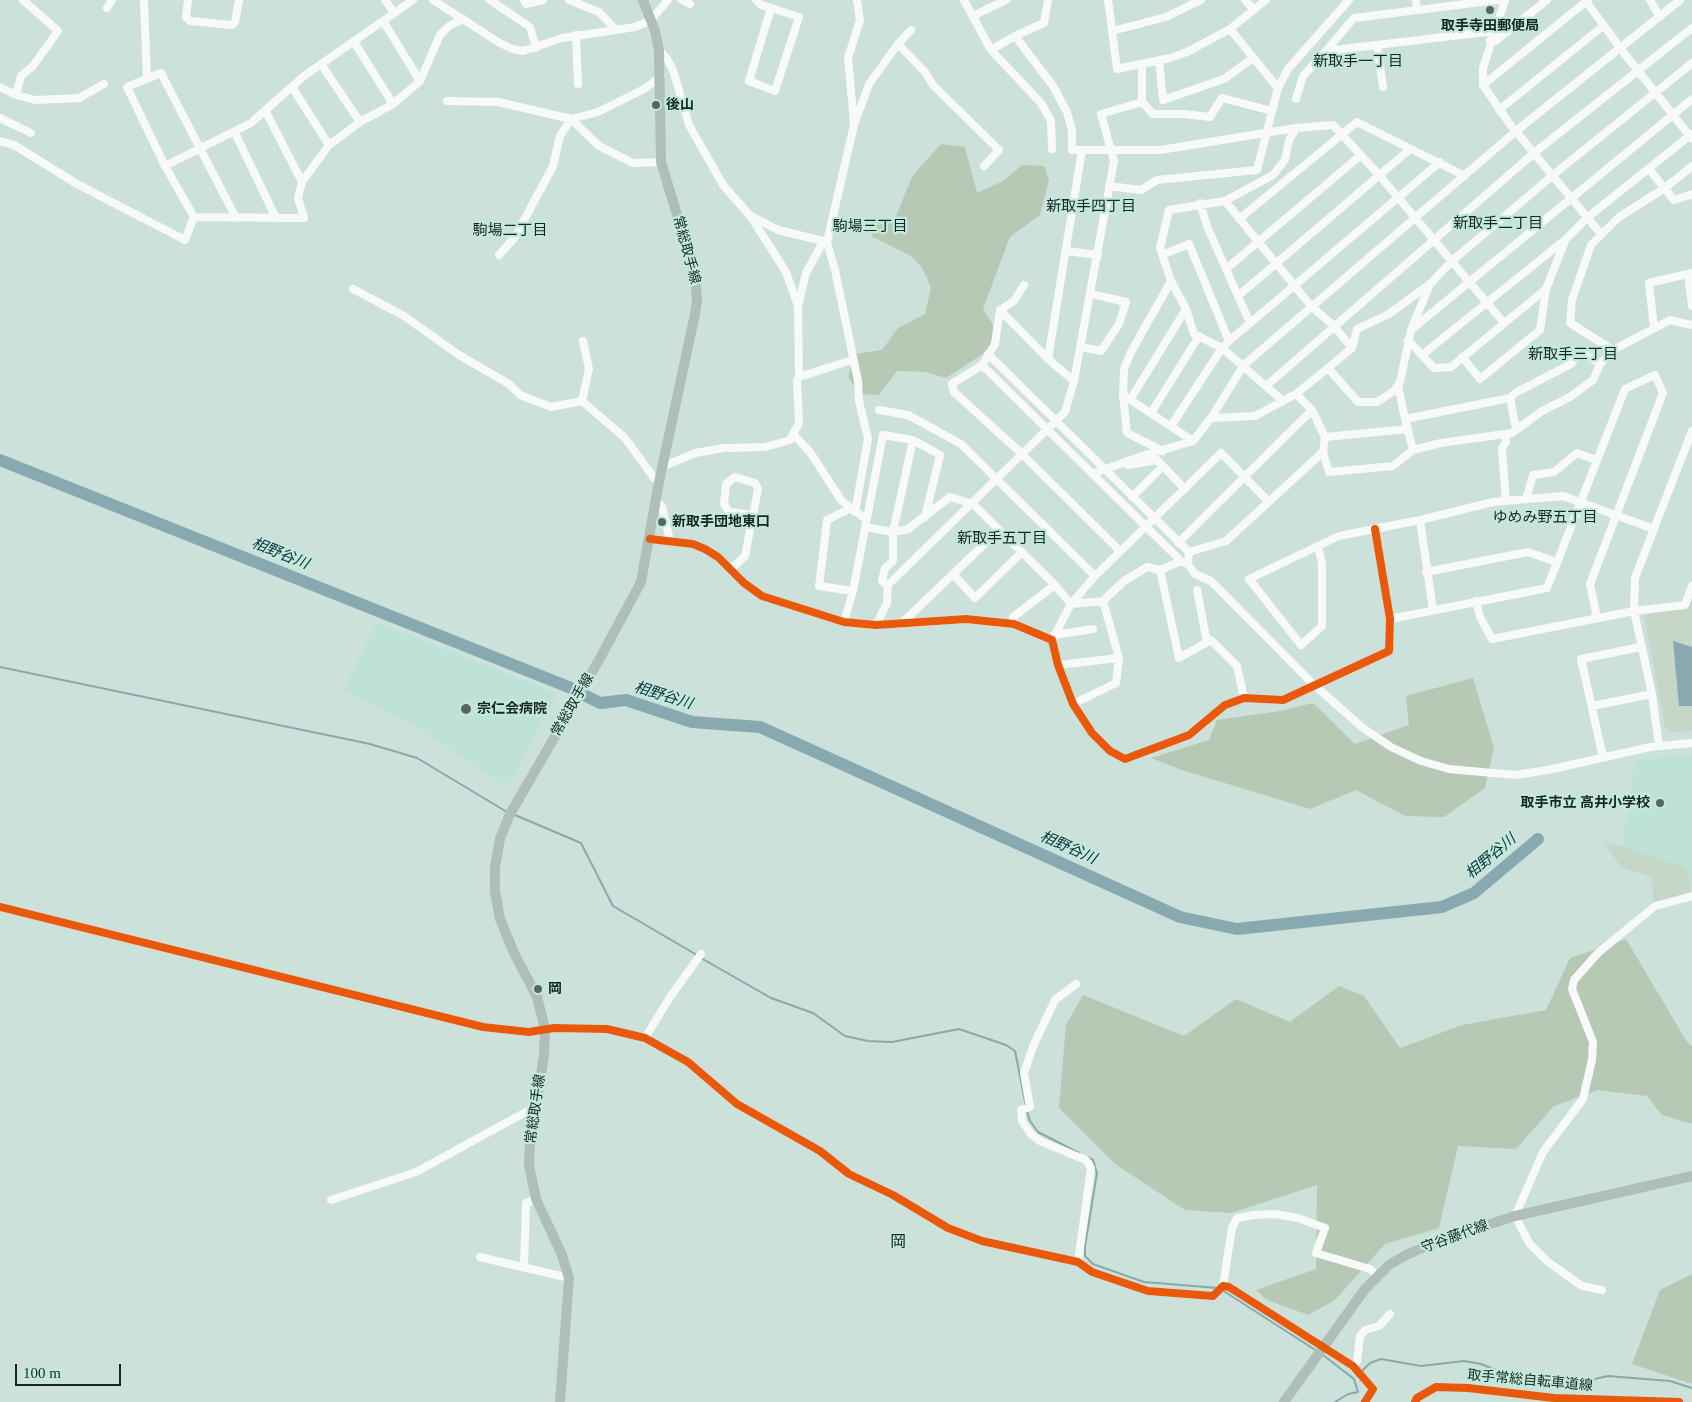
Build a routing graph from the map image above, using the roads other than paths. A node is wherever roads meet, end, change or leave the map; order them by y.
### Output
1 (23, 0) edge
2 (112, 0) edge
3 (144, 0) edge
4 (188, 0) edge
5 (238, 0) edge
6 (385, 0) edge
7 (413, 0) edge
8 (433, 0) edge
9 (490, 0) edge
10 (524, 0) edge
11 (543, 0) edge
12 (569, 0) edge
13 (643, 0) edge
14 (668, 0) edge
15 (682, 0) edge
16 (756, 0) edge
17 (857, 0) edge
18 (964, 0) edge
19 (1006, 0) edge
20 (1048, 0) edge
21 (1108, 0) edge
22 (1201, 0) edge
23 (1245, 0) edge
24 (1266, 0) edge
25 (1349, 0) edge
26 (1416, 0) edge
27 (1497, 0) edge
28 (1505, 0) edge
29 (1547, 0) edge
30 (1650, 0) edge
31 (1680, 0) edge
32 (1587, 1) edge
33 (503, 3) edge
34 (690, 4) dead end
35 (107, 8) dead end
36 (771, 8) junction
37 (1343, 8) junction
38 (1254, 10) junction
39 (1417, 10) junction
40 (394, 13) junction
41 (973, 16) junction
42 (1660, 17) junction
43 (1354, 18) junction
44 (463, 20) junction
45 (651, 20) junction
46 (383, 21) junction
47 (1602, 26) junction
48 (1692, 28) edge
49 (1230, 29) junction
50 (616, 30) junction
51 (911, 30) dead end
52 (1112, 31) junction
53 (1494, 31) junction
54 (576, 35) junction
55 (1015, 36) junction
56 (1490, 40) junction
57 (354, 42) junction
58 (898, 44) junction
59 (1378, 45) junction
60 (536, 48) junction
61 (1620, 49) junction
62 (659, 50) junction
63 (991, 50) junction
64 (1326, 51) junction
65 (1253, 58) junction
66 (1159, 60) junction
67 (1692, 63) edge
68 (321, 64) junction
69 (1142, 64) junction
70 (1290, 67) junction
71 (1638, 71) junction
72 (661, 76) junction
73 (1304, 76) junction
74 (147, 79) junction
75 (420, 81) junction
76 (104, 84) dead end
77 (578, 84) dead end
78 (1483, 85) junction
79 (0, 87) edge
80 (292, 87) junction
81 (1383, 87) dead end
82 (1278, 88) junction
83 (1655, 94) junction
84 (16, 95) junction
85 (1296, 99) dead end
86 (1692, 99) edge
87 (446, 101) dead end
88 (1142, 102) junction
89 (393, 104) junction
90 (1499, 110) junction
91 (1272, 111) junction
92 (266, 112) junction
93 (1672, 114) junction
94 (0, 118) edge
95 (571, 119) junction
96 (360, 122) junction
97 (854, 125) junction
98 (1296, 128) junction
99 (1516, 132) junction
100 (31, 133) dead end
101 (235, 133) junction
102 (1268, 133) junction
103 (1343, 133) junction
104 (1691, 136) edge
105 (0, 141) edge
106 (329, 145) junction
107 (200, 149) junction
108 (1052, 149) dead end
109 (1410, 149) junction
110 (1082, 150) junction
111 (1111, 151) junction
112 (1534, 153) junction
113 (1362, 155) junction
114 (660, 162) junction
115 (1440, 162) junction
116 (165, 166) junction
117 (984, 166) dead end
118 (1692, 166) edge
119 (1649, 169) junction
120 (1379, 175) junction
121 (1553, 175) junction
122 (1465, 176) junction
123 (302, 182) junction
124 (1109, 186) junction
125 (1665, 188) junction
126 (1692, 194) edge
127 (1571, 196) junction
128 (1398, 197) junction
129 (1225, 201) junction
130 (1200, 203) junction
131 (751, 216) junction
132 (194, 217) junction
133 (1588, 217) junction
134 (236, 218) junction
135 (276, 218) junction
136 (1416, 218) junction
137 (1239, 219) junction
138 (1602, 234) junction
139 (1566, 239) junction
140 (1434, 241) junction
141 (825, 242) junction
142 (1257, 242) junction
143 (1066, 250) junction
144 (1164, 254) junction
145 (498, 255) dead end
146 (1098, 255) junction
147 (1452, 261) junction
148 (1276, 264) junction
149 (1226, 269) junction
150 (1690, 273) edge
151 (1470, 281) junction
152 (1171, 282) junction
153 (1430, 284) junction
154 (1024, 285) dead end
155 (1294, 286) junction
156 (1546, 289) junction
157 (353, 290) dead end
158 (1091, 294) junction
159 (1238, 296) junction
160 (1488, 303) junction
161 (798, 306) junction
162 (1311, 306) junction
163 (1692, 306) edge
164 (1186, 309) junction
165 (1000, 310) junction
166 (1250, 323) junction
167 (1504, 324) junction
168 (1692, 325) edge
169 (1334, 326) junction
170 (1654, 328) junction
171 (1411, 330) junction
172 (1199, 336) junction
173 (1408, 340) junction
174 (583, 341) dead end
175 (1229, 341) junction
176 (1081, 347) junction
177 (1222, 348) junction
178 (1352, 348) junction
179 (1613, 350) junction
180 (988, 354) junction
181 (1422, 355) junction
182 (1462, 357) junction
183 (1048, 359) junction
184 (852, 360) junction
185 (1600, 364) junction
186 (1244, 365) junction
187 (982, 366) junction
188 (1328, 368) junction
189 (799, 377) junction
190 (1074, 381) junction
191 (1398, 385) junction
192 (1266, 386) junction
193 (1296, 394) junction
194 (1123, 395) junction
195 (1510, 398) junction
196 (1130, 400) junction
197 (582, 401) junction
198 (1283, 401) junction
199 (879, 410) dead end
200 (1312, 410) junction
201 (1151, 413) junction
202 (1211, 418) junction
203 (1405, 419) junction
204 (1055, 421) junction
205 (1171, 426) junction
206 (1047, 429) junction
207 (1408, 429) junction
208 (1516, 429) junction
209 (1692, 431) edge
210 (793, 434) junction
211 (1505, 434) junction
212 (1325, 437) junction
213 (913, 440) junction
214 (1192, 441) junction
215 (1413, 450) junction
216 (1163, 451) junction
217 (1323, 452) junction
218 (1022, 454) junction
219 (1596, 460) junction
220 (1128, 465) dead end
221 (1162, 466) junction
222 (662, 467) junction
223 (1104, 469) junction
224 (1092, 474) junction
225 (1245, 476) junction
226 (997, 478) junction
227 (659, 482) junction
228 (1185, 489) junction
229 (1132, 497) junction
230 (1526, 499) junction
231 (1268, 501) junction
232 (1506, 501) junction
233 (656, 502) junction
234 (1580, 502) junction
235 (973, 504) junction
236 (853, 510) junction
237 (753, 515) junction
238 (1617, 515) junction
239 (925, 517) junction
240 (1154, 517) junction
241 (1420, 520) junction
242 (866, 523) junction
243 (1145, 525) junction
244 (1375, 529) junction
245 (1654, 529) junction
246 (999, 530) junction
247 (893, 532) junction
248 (650, 539) junction
249 (670, 541) junction
250 (1178, 543) junction
251 (1318, 546) junction
252 (1120, 551) junction
253 (1022, 552) junction
254 (1189, 552) junction
255 (1184, 562) junction
256 (1556, 562) junction
257 (732, 569) junction
258 (1160, 570) junction
259 (1426, 572) junction
260 (953, 574) junction
261 (1095, 576) junction
262 (888, 585) junction
263 (1055, 585) junction
264 (1692, 586) edge
265 (1197, 590) dead end
266 (853, 591) junction
267 (1104, 601) junction
268 (1476, 601) junction
269 (1071, 604) junction
270 (1433, 610) junction
271 (1634, 611) junction
272 (1597, 618) junction
273 (1390, 619) junction
274 (844, 622) junction
275 (902, 623) junction
276 (1014, 624) junction
277 (876, 625) junction
278 (1093, 629) dead end
279 (1053, 637) junction
280 (1207, 642) junction
281 (1641, 647) junction
282 (1120, 658) junction
283 (1058, 665) junction
284 (1314, 685) junction
285 (1652, 694) junction
286 (1244, 698) junction
287 (1072, 704) junction
288 (1592, 706) junction
289 (1692, 743) edge
290 (1659, 746) junction
291 (1603, 757) junction
292 (1692, 896) edge
293 (0, 907) edge
294 (699, 956) dead end
295 (1076, 984) dead end
296 (545, 1029) junction
297 (645, 1038) junction
298 (535, 1107) junction
299 (1691, 1177) edge
300 (536, 1199) junction
301 (331, 1200) dead end
302 (1515, 1216) junction
303 (480, 1257) dead end
304 (1078, 1262) junction
305 (524, 1266) junction
306 (1377, 1276) junction
307 (569, 1278) junction
308 (1221, 1289) junction
309 (1602, 1290) dead end
310 (1390, 1314) dead end
311 (1321, 1351) junction
312 (1355, 1368) junction
313 (560, 1402) edge
314 (1284, 1402) edge
315 (1365, 1402) edge

1 - 84 street
2 - 35 street
3 - 74 street
4 - 5 street
6 - 40 street
7 - 40 street
8 - 44 street
9 - 33 street
10 - 11 street
12 - 50 street
13 - 45 main road, 常総取手線
14 - 45 street
15 - 34 street
16 - 36 street
17 - 97 street
18 - 41 street
19 - 41 street
20 - 55 street
21 - 52 street
22 - 52 street
23 - 38 street
24 - 38 street
25 - 37 street
26 - 39 street
27 - 39 street
28 - 53 street
29 - 56 street
30 - 42 street
31 - 42 street
32 - 47 street
32 - 78 street
33 - 60 street
36 - 36 street
37 - 43 street
37 - 70 street
38 - 49 street
39 - 43 street
40 - 46 street
41 - 63 street
42 - 61 street
43 - 64 street
44 - 60 street
44 - 75 street
45 - 50 street
45 - 62 main road, 常総取手線
46 - 57 street
46 - 75 street
47 - 61 street
47 - 90 street
48 - 71 street
49 - 65 street
49 - 66 street
50 - 54 street
51 - 58 street
52 - 69 street
53 - 56 street
53 - 59 street
54 - 60 street
54 - 77 street
55 - 63 street
55 - 110 street
56 - 78 street
57 - 68 street
57 - 89 street
58 - 97 street
58 - 117 street
59 - 64 street
59 - 81 street
61 - 71 street
61 - 99 street
62 - 72 main road, 常総取手線
62 - 131 street
63 - 108 street
64 - 73 street
65 - 66 street
65 - 82 street
66 - 69 street
67 - 83 street
68 - 80 street
68 - 96 street
69 - 88 street
70 - 73 street
70 - 82 street
71 - 83 street
71 - 112 street
72 - 95 street
72 - 114 main road, 常総取手線
73 - 85 street
74 - 107 street
74 - 116 street
75 - 89 street
76 - 84 street
78 - 90 street
79 - 84 street
80 - 92 street
80 - 106 street
82 - 91 street
83 - 93 street
83 - 121 street
86 - 93 street
87 - 95 street
88 - 91 street
88 - 111 street
89 - 96 street
90 - 99 street
91 - 102 street
92 - 101 street
92 - 123 street
93 - 104 street
93 - 127 street
94 - 100 street
95 - 114 street
95 - 145 street
96 - 106 street
97 - 141 street
98 - 102 street
98 - 103 street
98 - 129 street
99 - 112 street
99 - 122 street
101 - 107 street
101 - 135 street
102 - 111 street
102 - 124 street
103 - 109 street
103 - 113 street
103 - 137 street
104 - 119 street
105 - 132 street
106 - 123 street
107 - 116 street
107 - 134 street
109 - 115 street
109 - 120 street
110 - 111 street
110 - 143 street
111 - 124 street
112 - 121 street
112 - 140 street
113 - 120 street
113 - 142 street
114 - 222 main road, 常総取手線
115 - 122 street
115 - 128 street
116 - 132 street
118 - 125 street
119 - 125 street
119 - 133 street
120 - 128 street
120 - 148 street
121 - 127 street
121 - 147 street
122 - 136 street
123 - 135 street
124 - 146 street
125 - 126 street
125 - 138 street
127 - 133 street
127 - 151 street
128 - 136 street
128 - 155 street
129 - 130 street
129 - 137 street
130 - 144 street
130 - 149 street
131 - 141 street
131 - 161 street
132 - 134 street
133 - 138 street
133 - 139 street
134 - 135 street
136 - 140 street
136 - 162 street
137 - 142 street
138 - 179 street
139 - 156 street
139 - 160 street
140 - 147 street
140 - 169 street
141 - 161 street
141 - 184 street
142 - 148 street
142 - 149 street
143 - 146 street
143 - 183 street
144 - 152 street
144 - 175 street
146 - 158 street
147 - 151 street
147 - 153 street
148 - 155 street
148 - 159 street
149 - 159 street
150 - 163 street
150 - 170 street
151 - 160 street
151 - 171 street
152 - 164 street
152 - 194 street
153 - 171 street
153 - 178 street
154 - 165 street
155 - 162 street
155 - 166 street
156 - 167 street
156 - 182 street
157 - 197 street
158 - 176 street
158 - 176 street
159 - 166 street
160 - 167 street
160 - 181 street
161 - 189 street
162 - 169 street
162 - 186 street
164 - 172 street
164 - 196 street
165 - 180 street
165 - 183 street
166 - 175 street
167 - 182 street
168 - 170 street
169 - 178 street
169 - 192 street
170 - 179 street
171 - 173 street
172 - 177 street
172 - 201 street
173 - 181 street
173 - 191 street
174 - 197 street
175 - 177 street
176 - 190 street
177 - 186 street
177 - 205 street
178 - 188 street
179 - 185 street
180 - 187 street
180 - 204 street
181 - 182 street
183 - 190 street
184 - 189 street
184 - 236 street
185 - 195 street
185 - 208 street
186 - 192 street
186 - 202 street
187 - 206 street
187 - 218 street
188 - 191 street
188 - 193 street
189 - 210 street
190 - 204 street
191 - 203 street
192 - 198 street
193 - 198 street
193 - 200 street
194 - 196 street
194 - 216 street
195 - 203 street
195 - 208 street
196 - 201 street
197 - 227 street
198 - 202 street
199 - 226 street
200 - 212 street
200 - 225 street
201 - 205 street
202 - 214 street
203 - 207 street
204 - 206 street
204 - 223 street
205 - 214 street
206 - 218 street
206 - 224 street
207 - 212 street
207 - 215 street
208 - 211 street
209 - 245 street
210 - 222 street
210 - 236 street
211 - 215 street
211 - 232 street
212 - 217 street
213 - 239 street
213 - 242 street
213 - 247 street
214 - 216 street
215 - 217 street
216 - 223 street
217 - 231 street
218 - 226 street
218 - 252 street
219 - 230 street
219 - 234 street
219 - 238 street
220 - 221 street
221 - 228 street
221 - 229 street
222 - 227 main road, 常総取手線
223 - 224 street
223 - 229 street
224 - 243 street
225 - 228 street
225 - 231 street
225 - 250 street
226 - 235 street
226 - 261 street
227 - 233 main road, 常総取手線
228 - 240 street
229 - 240 street
230 - 232 street
230 - 234 street
231 - 254 street
232 - 241 street
233 - 248 main road, 常総取手線
233 - 249 street
234 - 238 street
234 - 256 street
235 - 239 street
235 - 246 street
235 - 262 street
236 - 242 street
236 - 266 street
237 - 237 street
237 - 257 street
238 - 245 street
238 - 272 street
239 - 247 street
240 - 243 street
240 - 250 street
241 - 244 street
241 - 259 street
242 - 247 street
242 - 266 street
243 - 252 street
243 - 255 street
244 - 251 street
244 - 273 street
245 - 271 street
246 - 253 street
246 - 260 street
247 - 262 street
248 - 249 street
248 - 296 main road, 常総取手線
249 - 257 street
250 - 254 street
251 - 251 street
252 - 261 street
253 - 260 street
253 - 263 street
254 - 255 street
255 - 258 street
255 - 284 street
256 - 259 street
256 - 268 street
257 - 274 street
258 - 267 street
258 - 280 street
259 - 270 street
260 - 275 street
261 - 269 street
262 - 277 street
263 - 269 street
263 - 276 street
264 - 271 street
265 - 280 street
266 - 274 street
267 - 269 street
267 - 282 street
268 - 270 street
268 - 272 street
269 - 279 street
270 - 273 street
271 - 272 street
271 - 281 street
273 - 284 street
274 - 277 street
275 - 276 street
275 - 277 street
276 - 279 street
278 - 279 street
279 - 283 street
280 - 286 street
281 - 285 street
281 - 288 street
282 - 283 street
282 - 287 street
283 - 287 street
284 - 286 street
284 - 291 street
285 - 288 street
285 - 290 street
286 - 287 street
288 - 291 street
289 - 290 street
290 - 291 street
292 - 302 street
293 - 296 street
294 - 297 street
295 - 304 street
296 - 297 street
296 - 298 main road, 常総取手線
297 - 304 street
298 - 300 main road, 常総取手線
298 - 301 street
299 - 302 main road, 守谷藤代線
300 - 305 street
300 - 307 main road, 常総取手線
302 - 306 main road, 守谷藤代線
302 - 309 street
303 - 305 street
304 - 308 street
305 - 307 street
306 - 308 street
306 - 311 main road, 守谷藤代線
307 - 313 main road, 常総取手線
308 - 311 street
310 - 312 street
311 - 312 street
311 - 314 main road, 守谷藤代線
312 - 315 street

